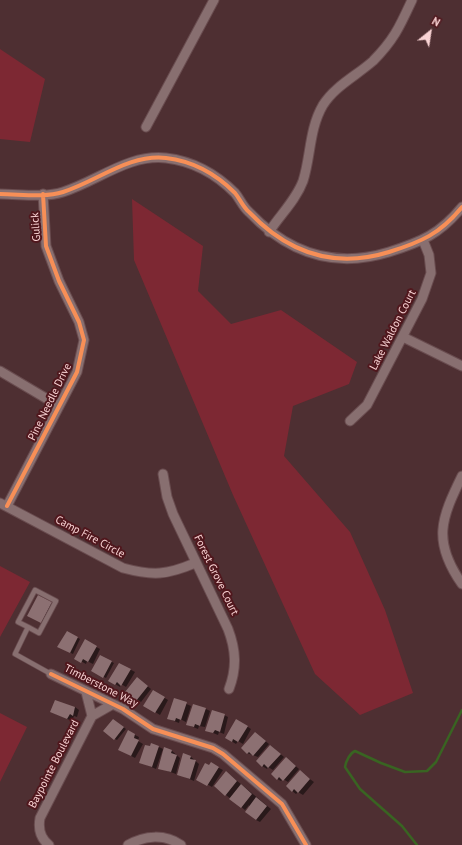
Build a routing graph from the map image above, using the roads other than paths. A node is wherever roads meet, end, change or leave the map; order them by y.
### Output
1 (214, 0) edge
2 (412, 0) edge
3 (146, 127) dead end
4 (0, 194) edge
5 (43, 194) junction
6 (462, 207) edge
7 (269, 232) junction
8 (423, 240) junction
9 (50, 257) joint
10 (403, 337) junction
11 (462, 366) edge
12 (0, 371) edge
13 (59, 406) junction
14 (350, 421) dead end
15 (163, 474) dead end
16 (462, 476) edge
17 (3, 505) edge
18 (195, 563) junction
19 (462, 584) edge
20 (28, 627) junction
21 (51, 674) joint
22 (229, 689) dead end
23 (86, 692) junction
24 (113, 704) junction
25 (92, 716) junction
26 (49, 845) edge
27 (128, 845) edge
28 (181, 845) edge
29 (306, 845) edge

1 - 3 street
2 - 7 street
4 - 5 street
5 - 7 street
5 - 9 street, Gulick
6 - 8 street
7 - 8 street
8 - 10 street, Lake Waldon Court
9 - 13 street, Pine Needle Drive
10 - 11 street
10 - 14 street, Lake Waldon Court
12 - 13 street
13 - 17 street, Pine Needle Drive
15 - 18 street, Forest Grove Court
16 - 19 street
17 - 18 street, Camp Fire Circle
18 - 22 street, Forest Grove Court
20 - 20 lane
20 - 21 lane
21 - 23 street, Timberstone Way
23 - 24 street, Timberstone Way
23 - 25 street, Baypointe Boulevard
24 - 25 street, Baypointe Boulevard
24 - 29 street, Timberstone Way
25 - 26 street, Baypointe Boulevard
27 - 28 street

